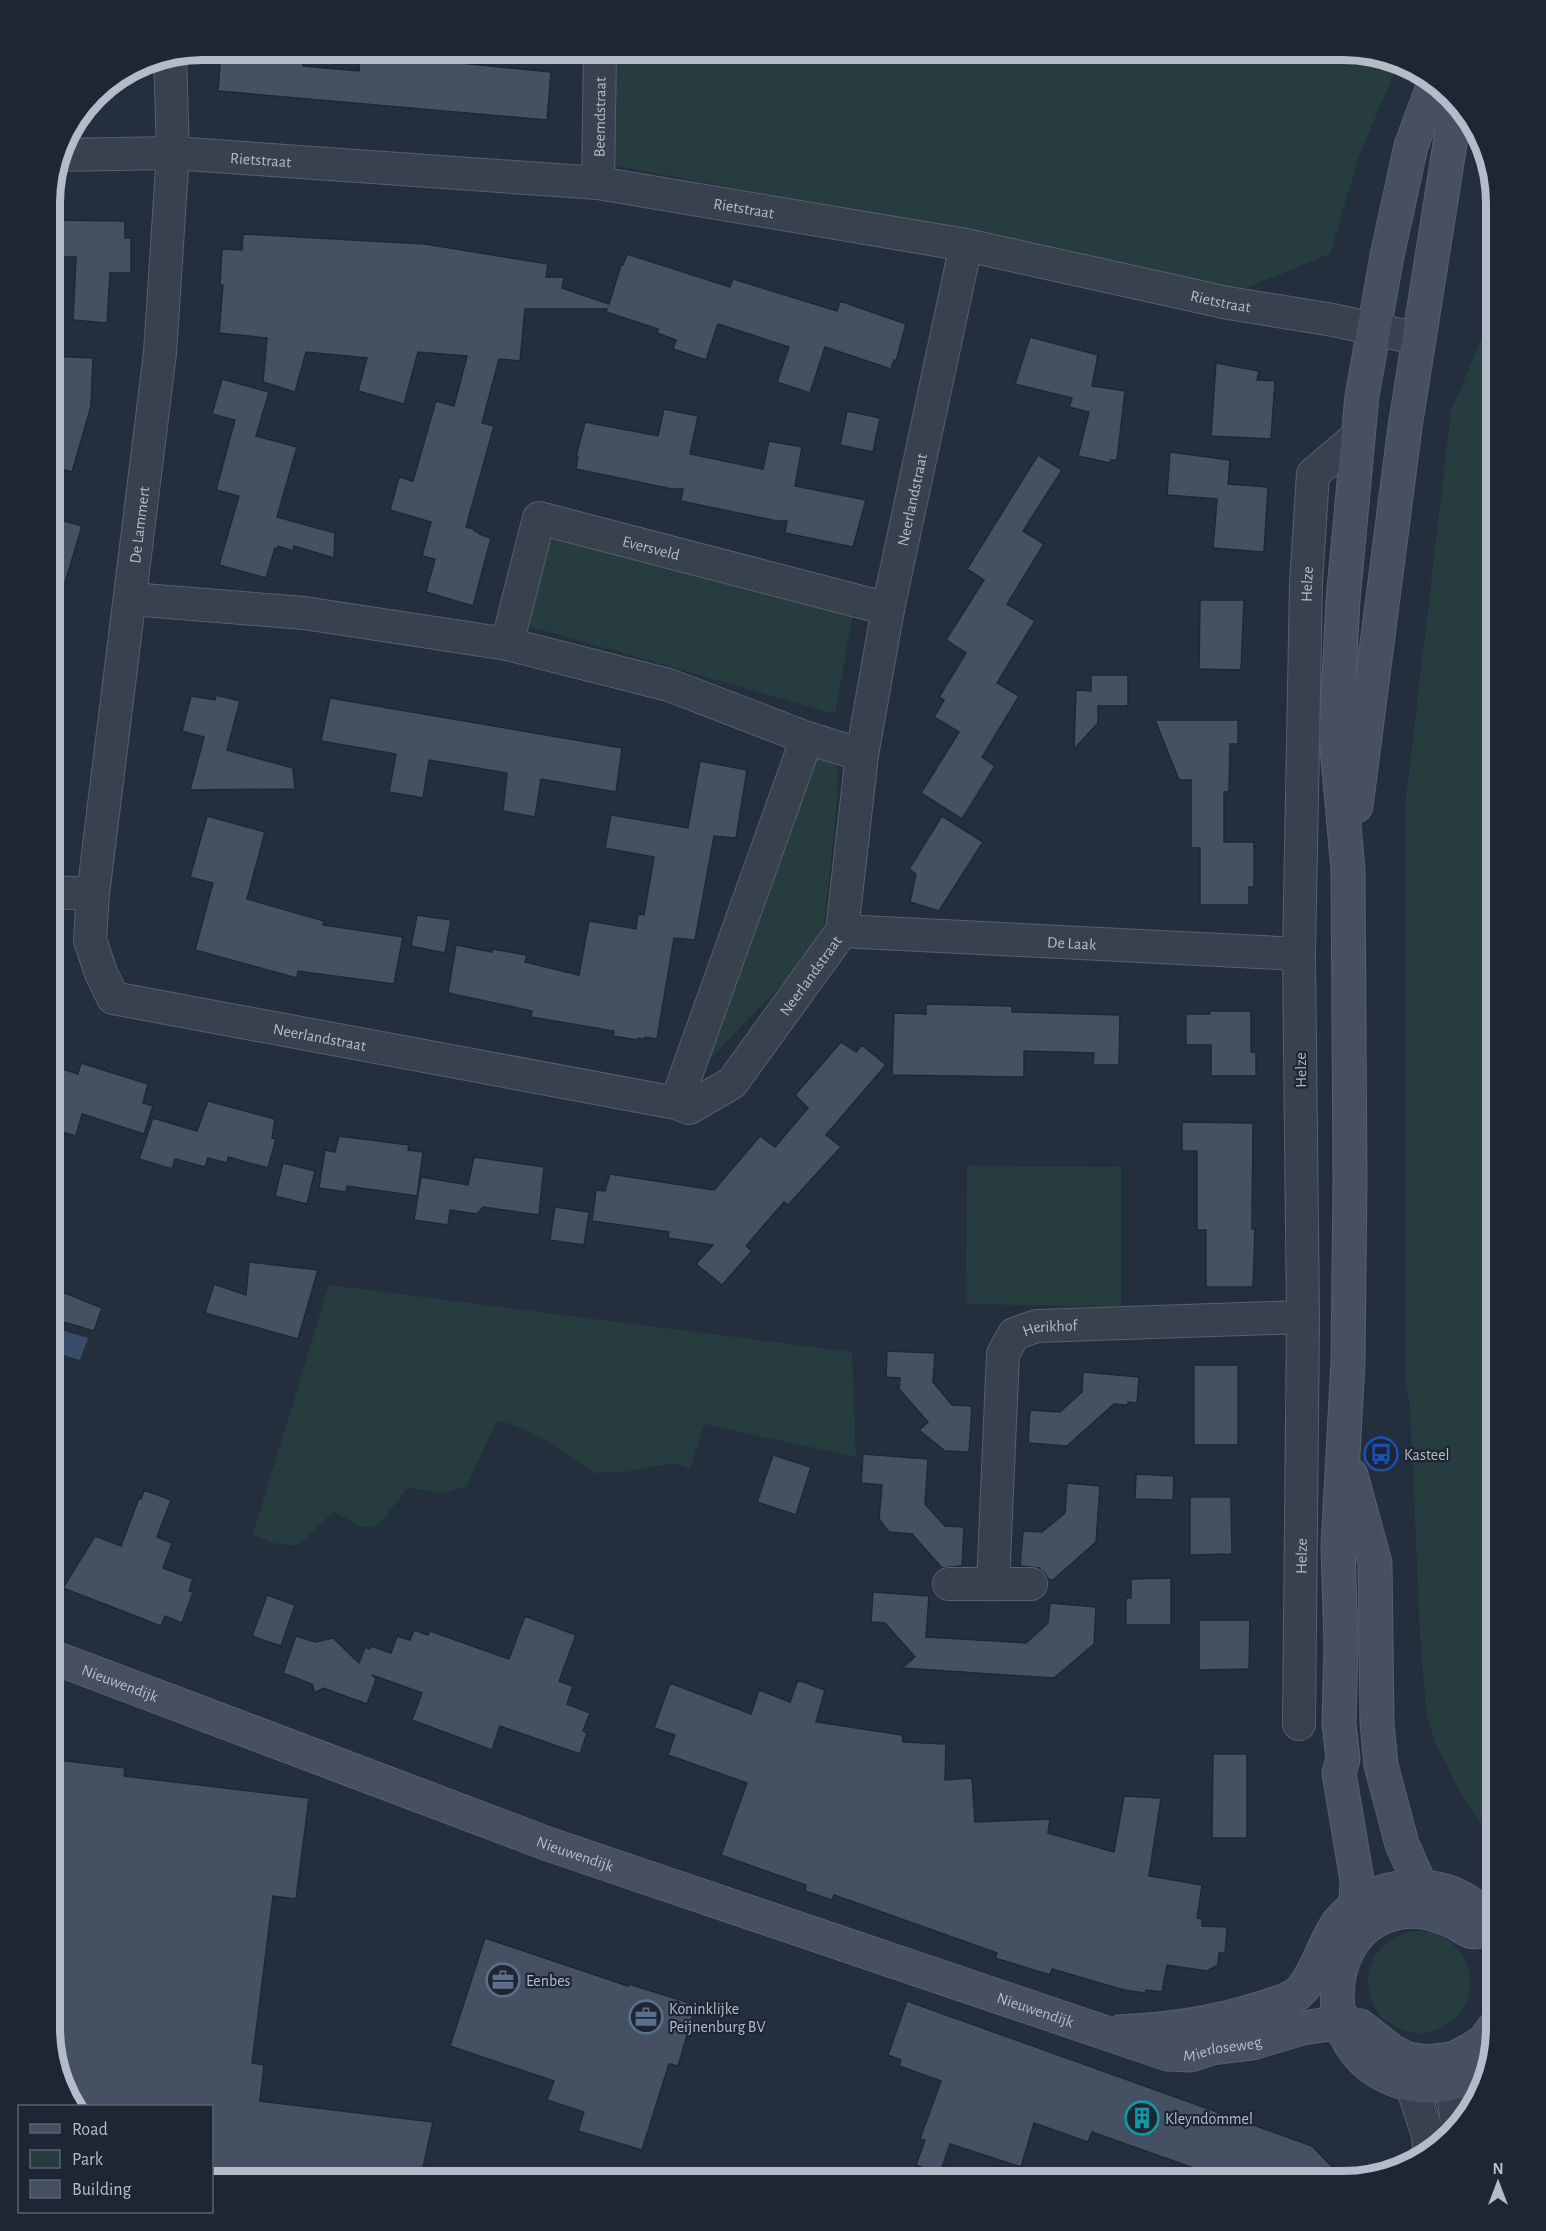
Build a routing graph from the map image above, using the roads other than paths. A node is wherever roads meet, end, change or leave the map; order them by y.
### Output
1 (600, 60) edge
2 (170, 64) edge
3 (1432, 90) edge
4 (1455, 114) edge
5 (173, 153) junction
6 (69, 155) edge
7 (598, 183) junction
8 (966, 245) junction
9 (1374, 329) junction
10 (1419, 339) junction
11 (1358, 436) junction
12 (131, 599) junction
13 (888, 609) junction
14 (507, 644) junction
15 (807, 738) junction
16 (862, 755) junction
17 (1348, 870) junction
18 (60, 892) edge
19 (93, 894) junction
20 (842, 931) junction
21 (1299, 954) junction
22 (676, 1103) junction
23 (1304, 1317) junction
24 (1344, 1450) junction
25 (949, 1584) dead end
26 (993, 1584) junction
27 (1031, 1584) dead end
28 (60, 1660) edge
29 (1299, 1724) dead end
30 (1421, 1887) junction
31 (1372, 1906) junction
32 (1486, 1916) edge
33 (1486, 1926) edge
34 (1106, 2033) junction
35 (1346, 2033) junction
36 (1485, 2039) edge
37 (1191, 2055) joint
38 (1467, 2071) edge
39 (1412, 2086) junction
40 (1470, 2093) edge
41 (1458, 2113) edge
42 (1428, 2143) edge

1 - 7 street, Beemdstraat
2 - 5 street, De Lammert
3 - 9 main road
4 - 10 main road
5 - 6 street, Rietstraat
5 - 7 street, Rietstraat
5 - 12 street, De Lammert
7 - 8 street, Rietstraat
8 - 9 street, Rietstraat
8 - 13 street, Neerlandstraat
9 - 10 street, Rietstraat
9 - 11 main road
10 - 17 main road
11 - 17 main road
11 - 21 street, Helze
12 - 14 street
12 - 19 street, De Lammert
13 - 14 street, Eversveld
13 - 16 street, Neerlandstraat
14 - 15 street
15 - 16 street
15 - 22 street
16 - 20 street, Neerlandstraat
17 - 24 main road
18 - 19 street
19 - 22 street, Neerlandstraat
20 - 21 street, De Laak
20 - 22 street, Neerlandstraat
21 - 23 street, Helze
23 - 26 street, Herikhof
23 - 29 street, Helze
24 - 30 main road
24 - 31 main road
25 - 26 street
26 - 27 street
28 - 34 main road, Nieuwendijk
30 - 31 main road
30 - 32 main road
31 - 33 main road
31 - 34 main road, Nieuwendijk
31 - 35 main road
34 - 37 main road, Nieuwendijk
35 - 37 main road, Mierloseweg
35 - 38 main road
35 - 39 main road
36 - 38 main road
38 - 39 main road
38 - 40 street
38 - 41 street
39 - 42 street

